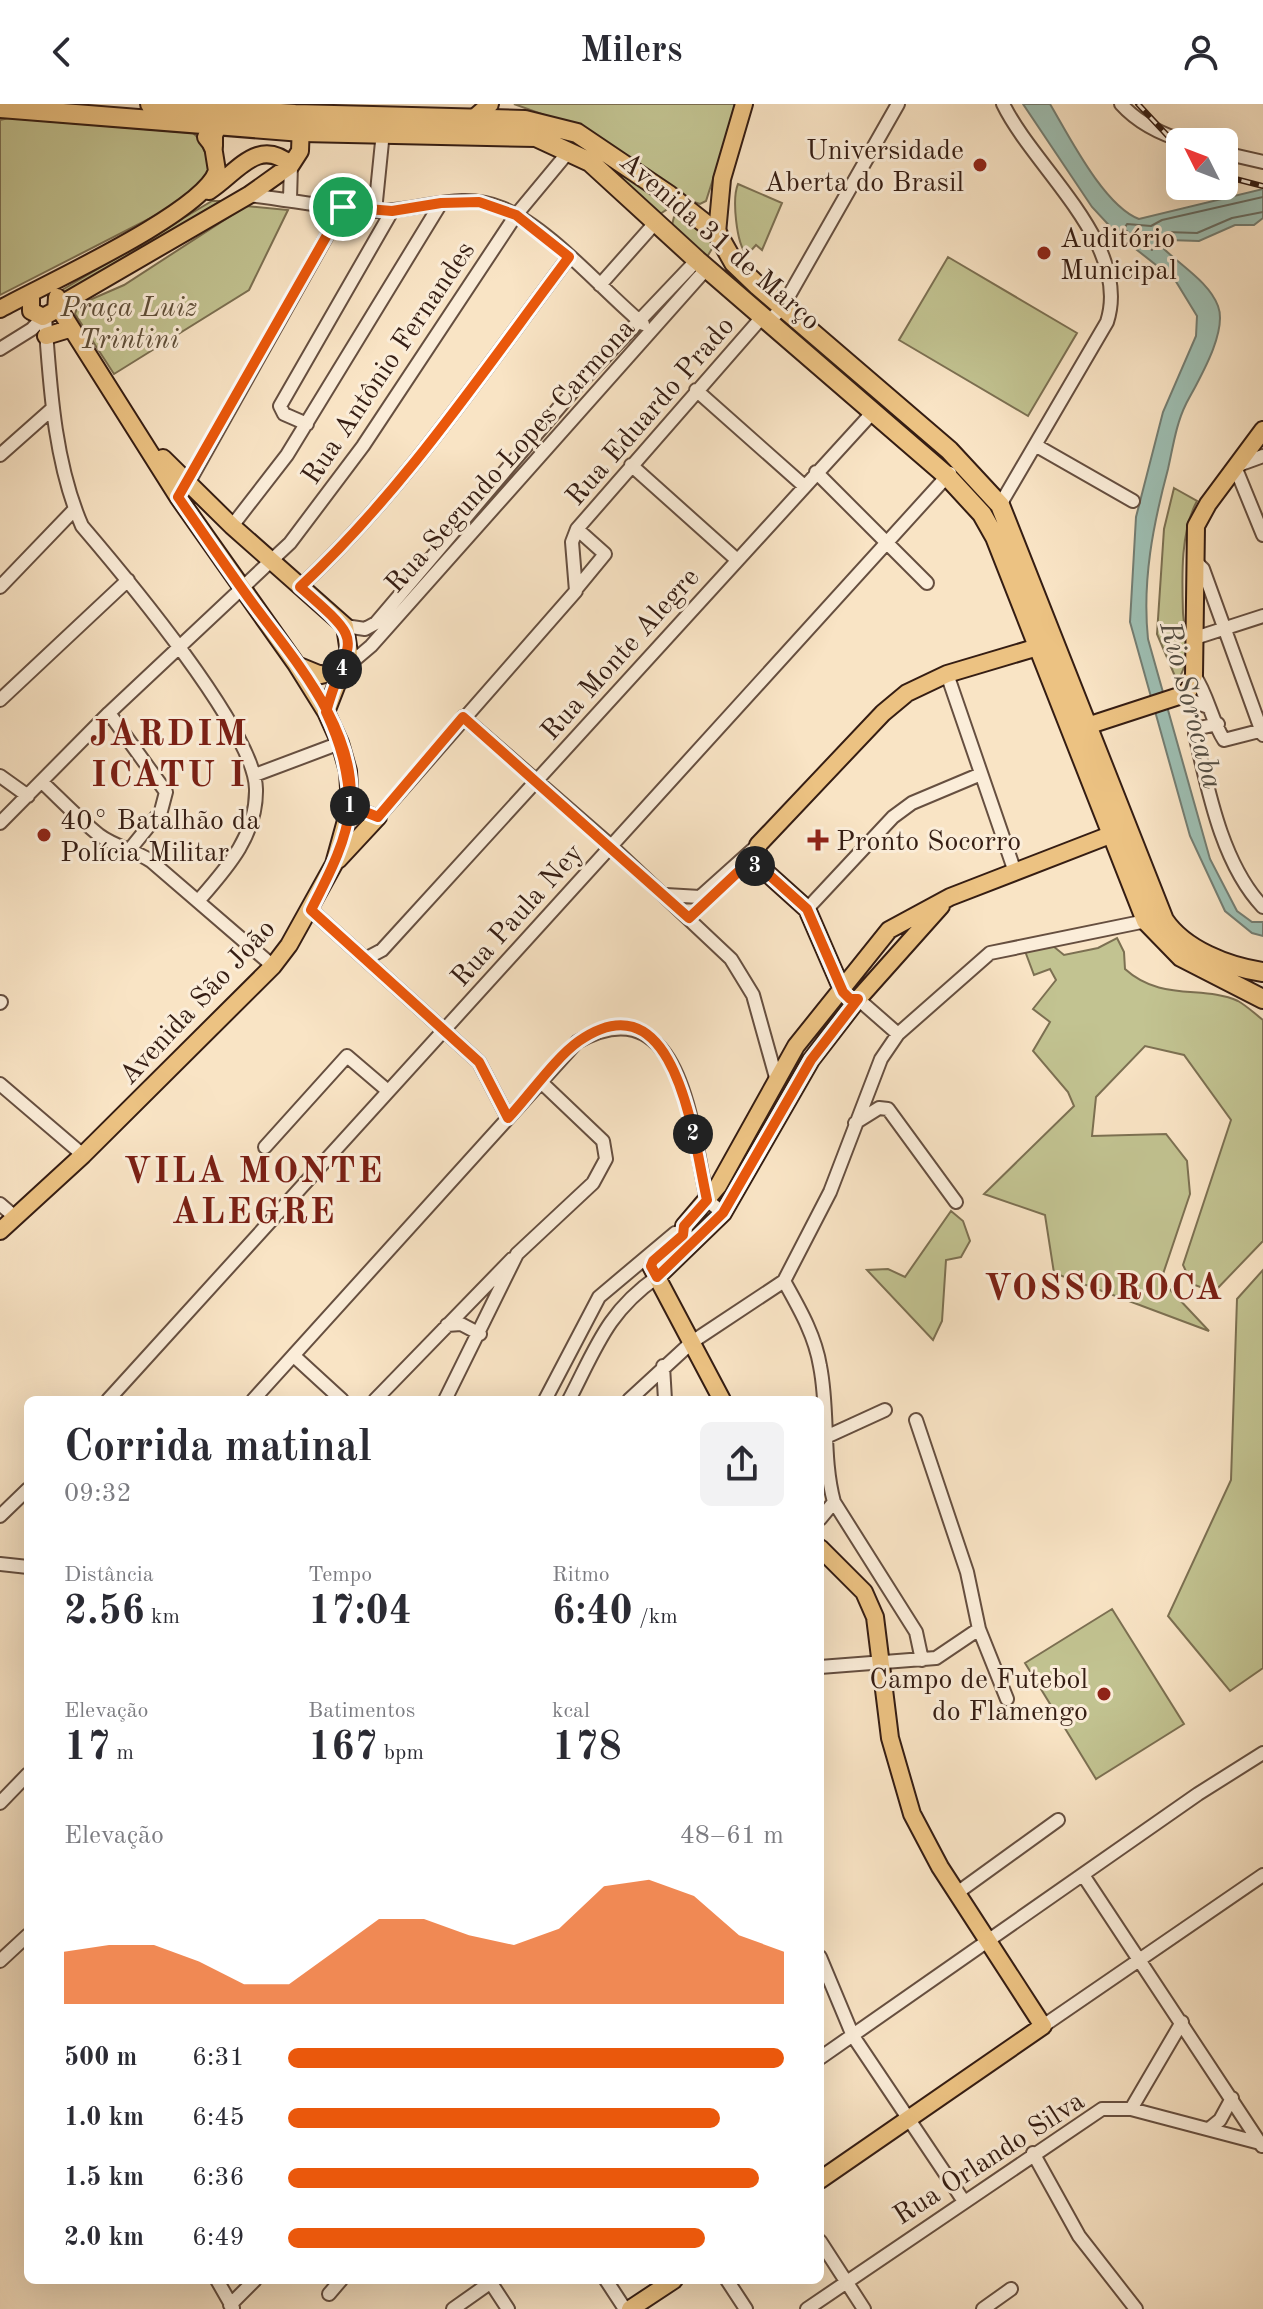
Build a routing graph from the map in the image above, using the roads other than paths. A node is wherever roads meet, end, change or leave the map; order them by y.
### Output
1 (150, 104) edge
2 (490, 104) edge
3 (744, 104) edge
4 (898, 104) edge
5 (1003, 104) edge
6 (1121, 104) edge
7 (0, 108) edge
8 (229, 111) junction
9 (507, 112) edge
10 (474, 118) junction
11 (298, 123) junction
12 (383, 132) junction
13 (1166, 135) edge
14 (214, 136) junction
15 (521, 136) junction
16 (570, 150) junction
17 (1238, 156) edge
18 (1263, 162) edge
19 (291, 165) junction
20 (216, 182) junction
21 (249, 195) junction
22 (290, 199) junction
23 (441, 203) junction
24 (343, 207) junction
25 (689, 210) junction
26 (375, 211) junction
27 (392, 211) junction
28 (516, 215) junction
29 (655, 223) junction
30 (717, 233) junction
31 (569, 257) junction
32 (702, 264) junction
33 (600, 285) junction
34 (45, 306) junction
35 (783, 306) junction
36 (0, 309) edge
37 (766, 318) junction
38 (0, 319) edge
39 (639, 320) junction
40 (72, 331) junction
41 (652, 331) junction
42 (46, 336) junction
43 (0, 349) edge
44 (696, 390) junction
45 (53, 408) junction
46 (873, 412) junction
47 (307, 424) junction
48 (1263, 430) edge
49 (1035, 445) junction
50 (0, 455) edge
51 (1263, 456) edge
52 (962, 462) junction
53 (631, 465) junction
54 (1239, 466) junction
55 (816, 472) junction
56 (947, 476) junction
57 (803, 485) junction
58 (183, 490) junction
59 (1133, 501) dead end
60 (972, 503) junction
61 (1000, 505) junction
62 (74, 510) junction
63 (232, 526) junction
64 (577, 529) junction
65 (1263, 535) edge
66 (883, 543) junction
67 (736, 559) junction
68 (1195, 561) junction
69 (272, 562) junction
70 (128, 580) junction
71 (927, 583) dead end
72 (0, 587) edge
73 (241, 587) junction
74 (300, 587) junction
75 (576, 591) junction
76 (1263, 616) edge
77 (345, 626) junction
78 (378, 628) junction
79 (1223, 629) junction
80 (1195, 638) junction
81 (1044, 645) junction
82 (178, 650) junction
83 (296, 664) junction
84 (342, 670) junction
85 (947, 674) junction
86 (1194, 675) junction
87 (1176, 698) junction
88 (0, 700) edge
89 (1208, 707) junction
90 (326, 712) junction
91 (109, 713) junction
92 (463, 717) junction
93 (1218, 724) junction
94 (1262, 732) edge
95 (1086, 740) junction
96 (340, 743) junction
97 (981, 774) junction
98 (255, 775) junction
99 (0, 776) edge
100 (536, 780) junction
101 (42, 782) junction
102 (28, 796) junction
103 (350, 806) junction
104 (378, 817) junction
105 (0, 823) edge
106 (1118, 832) junction
107 (610, 845) junction
108 (758, 845) junction
109 (131, 848) junction
110 (334, 864) junction
111 (758, 865) junction
112 (1015, 872) junction
113 (664, 895) junction
114 (950, 897) junction
115 (199, 900) junction
116 (1263, 907) edge
117 (807, 909) junction
118 (311, 910) junction
119 (689, 918) junction
120 (1146, 921) junction
121 (365, 959) junction
122 (273, 966) junction
123 (1263, 972) edge
124 (841, 985) junction
125 (858, 999) junction
126 (1263, 999) edge
127 (443, 1029) junction
128 (898, 1034) junction
129 (541, 1082) junction
130 (0, 1084) edge
131 (784, 1090) junction
132 (388, 1091) junction
133 (508, 1118) junction
134 (855, 1123) junction
135 (265, 1147) dead end
136 (83, 1155) junction
137 (700, 1167) junction
138 (718, 1186) junction
139 (735, 1196) junction
140 (707, 1200) junction
141 (956, 1202) dead end
142 (0, 1204) edge
143 (723, 1213) junction
144 (15, 1217) junction
145 (684, 1226) junction
146 (0, 1231) edge
147 (517, 1254) junction
148 (657, 1277) junction
149 (784, 1281) junction
150 (447, 1325) junction
151 (480, 1334) junction
152 (692, 1342) junction
153 (294, 1356) junction
154 (663, 1366) junction
155 (112, 1396) edge
156 (257, 1396) edge
157 (338, 1396) edge
158 (379, 1396) edge
159 (447, 1396) edge
160 (547, 1396) edge
161 (571, 1396) edge
162 (633, 1396) edge
163 (665, 1396) edge
164 (720, 1396) edge
165 (823, 1396) edge
166 (824, 1409) edge
167 (885, 1410) dead end
168 (916, 1420) dead end
169 (826, 1437) junction
170 (24, 1493) edge
171 (834, 1502) junction
172 (824, 1514) edge
173 (0, 1516) edge
174 (824, 1552) edge
175 (0, 1564) edge
176 (24, 1567) edge
177 (979, 1629) junction
178 (922, 1660) junction
179 (882, 1664) junction
180 (824, 1667) edge
181 (1007, 1699) dead end
182 (1263, 1753) edge
183 (24, 1778) edge
184 (24, 1788) edge
185 (4, 1800) edge
186 (1058, 1820) dead end
187 (1083, 1875) junction
188 (1263, 1875) edge
189 (957, 1893) junction
190 (24, 1939) edge
191 (989, 1941) junction
192 (1140, 1959) junction
193 (0, 1961) edge
194 (824, 1967) edge
195 (1182, 2022) junction
196 (1043, 2026) junction
197 (853, 2036) junction
198 (824, 2055) edge
199 (1232, 2098) junction
200 (1131, 2109) junction
201 (908, 2118) junction
202 (1209, 2129) junction
203 (1261, 2145) edge
204 (1033, 2153) junction
205 (824, 2177) edge
206 (963, 2200) junction
207 (824, 2247) edge
208 (846, 2282) junction
209 (219, 2284) edge
210 (252, 2284) edge
211 (338, 2284) edge
212 (487, 2284) edge
213 (493, 2284) edge
214 (609, 2284) edge
215 (668, 2284) edge
216 (730, 2284) edge
217 (1011, 2289) dead end
218 (329, 2294) dead end
219 (232, 2307) edge
220 (453, 2309) edge
221 (508, 2309) edge
222 (628, 2309) edge
223 (746, 2309) edge
224 (807, 2309) edge
225 (864, 2309) edge
226 (983, 2309) edge
227 (1136, 2309) edge

1 - 8 highway, Avenida 31 de Março
2 - 10 main road
3 - 30 main road
4 - 35 street, Rua Eduardo Prado
5 - 49 street
6 - 13 street
7 - 14 highway, Avenida 31 de Março
8 - 11 highway, Avenida 31 de Março
8 - 14 highway
9 - 10 highway, Avenida 31 de Março
9 - 15 main road
9 - 25 highway, Avenida 31 de Março
10 - 11 highway, Avenida 31 de Março
11 - 12 highway, Avenida 31 de Março
11 - 14 highway, Avenida 31 de Março
11 - 19 main road
12 - 15 highway, Avenida 31 de Março
12 - 26 street
14 - 20 main road
15 - 16 highway, Avenida 31 de Março
16 - 28 street, Rua Antônio Fernandes
16 - 29 highway, Avenida 31 de Março
17 - 18 street
19 - 20 main road
19 - 21 main road
19 - 22 street
20 - 21 main road
20 - 34 main road
21 - 22 street
21 - 34 main road
22 - 24 street
23 - 27 street
23 - 28 street
23 - 47 street
24 - 26 street
24 - 58 street
25 - 29 highway
25 - 30 highway, Avenida 31 de Março
26 - 27 street
27 - 47 street
28 - 31 street
28 - 69 street, Rua Antônio Fernandes
29 - 32 highway, Avenida 31 de Março
29 - 33 street
30 - 32 highway
30 - 35 highway, Avenida 31 de Março
31 - 33 street
31 - 74 street
32 - 37 highway, Avenida 31 de Março
32 - 39 street
32 - 41 street, Rua Segundo Lopes Carmona
33 - 39 street
34 - 36 main road
34 - 38 main road
34 - 40 main road, Avenida São João
34 - 42 street
34 - 43 street
35 - 37 street, Rua Eduardo Prado
35 - 52 highway, Avenida 31 de Março
37 - 44 street, Rua Eduardo Prado
37 - 46 highway, Avenida 31 de Março
39 - 41 street
39 - 78 street
40 - 42 main road
40 - 58 main road, Avenida São João
41 - 78 street, Rua Segundo Lopes Carmona
42 - 45 street
44 - 53 street, Rua Eduardo Prado
44 - 57 street
45 - 50 street
45 - 62 street
46 - 55 street, Rua Monte Alegre
46 - 56 highway, Avenida 31 de Março
47 - 63 street
48 - 54 main road
49 - 59 street
49 - 61 street
51 - 54 street
52 - 56 street, Rua Paula Ney
52 - 61 highway, Avenida 31 de Março
53 - 64 street, Rua Eduardo Prado
53 - 67 street
54 - 65 street
54 - 68 main road
55 - 57 street, Rua Monte Alegre
55 - 66 street
56 - 60 highway, Avenida 31 de Março
56 - 66 street, Rua Paula Ney
57 - 67 street, Rua Monte Alegre
58 - 63 main road, Avenida São João
58 - 73 main road, Avenida São João
60 - 61 highway
60 - 81 highway, Avenida 31 de Março
61 - 81 highway
62 - 70 street
62 - 72 street
63 - 69 main road, Avenida São João
64 - 75 street, Rua Eduardo Prado
64 - 75 street
66 - 71 street
66 - 107 street, Rua Paula Ney
67 - 100 street, Rua Monte Alegre
68 - 79 street
68 - 80 main road
69 - 73 street, Rua Antônio Fernandes
69 - 74 main road, Avenida São João
70 - 82 street
70 - 88 street
73 - 82 street, Rua Antônio Fernandes
73 - 83 main road, Avenida São João
74 - 77 main road, Avenida São João
75 - 92 street
76 - 79 street
77 - 78 street
77 - 84 main road
78 - 84 street, Rua Segundo Lopes Carmona
79 - 80 street
79 - 94 street
80 - 86 main road
81 - 85 main road
81 - 95 highway
81 - 95 highway
82 - 91 street, Rua Antônio Fernandes
82 - 98 street
83 - 84 main road
83 - 90 main road, Avenida São João
84 - 90 main road
85 - 97 street
85 - 108 main road
86 - 87 main road
86 - 89 street
87 - 89 street
87 - 95 main road
89 - 93 street
90 - 96 main road, Avenida São João
91 - 101 street, Rua Antônio Fernandes
91 - 109 street
92 - 100 street
92 - 104 street
93 - 94 street
93 - 116 street
95 - 106 highway
96 - 98 street
96 - 103 main road, Avenida São João
97 - 112 street
97 - 117 street
98 - 115 street
99 - 102 street
100 - 107 street
100 - 121 street, Rua Monte Alegre
101 - 102 street, Rua Antônio Fernandes
101 - 109 street
102 - 105 street, Rua Antônio Fernandes
103 - 104 street
103 - 110 main road, Avenida São João
104 - 110 main road
106 - 112 main road
106 - 120 highway
106 - 123 highway
107 - 113 street
107 - 127 street, Rua Paula Ney
108 - 111 main road
108 - 113 street
109 - 115 street
110 - 118 main road, Avenida São João
111 - 117 main road
111 - 119 street
112 - 114 main road
113 - 119 street
114 - 124 main road
114 - 125 main road
115 - 122 street
117 - 124 main road
118 - 121 street
118 - 122 main road, Avenida São João
119 - 131 street
120 - 126 highway
120 - 128 street
121 - 127 street
122 - 136 main road, Avenida São João
124 - 125 main road
124 - 131 main road
125 - 128 street
125 - 131 main road
127 - 132 street, Rua Paula Ney
127 - 133 street
128 - 134 street
129 - 133 street
129 - 137 street
129 - 147 street
130 - 136 street
131 - 138 main road
131 - 139 main road
132 - 135 street
132 - 155 street, Rua Paula Ney
133 - 153 street
134 - 141 street
134 - 149 street
136 - 144 main road, Avenida São João
137 - 138 street
137 - 140 street
138 - 139 street
138 - 140 main road
139 - 143 main road
140 - 143 street
140 - 145 main road
142 - 144 street
143 - 148 main road
144 - 146 main road, Avenida São João
145 - 148 main road
145 - 160 street
147 - 150 street
147 - 151 street
148 - 152 main road
148 - 161 street
149 - 152 street
149 - 165 street
150 - 151 street
150 - 158 street
151 - 159 street
152 - 154 street
152 - 164 main road
153 - 156 street
153 - 157 street
154 - 162 street
154 - 163 street
166 - 169 street
167 - 169 street
168 - 177 street
169 - 171 street
170 - 173 street
171 - 172 street
171 - 178 street
174 - 179 main road
175 - 176 street
177 - 178 street
177 - 181 street
178 - 179 street
179 - 180 street
179 - 189 main road
182 - 187 street
183 - 185 street
184 - 185 street
186 - 189 street
187 - 191 street
187 - 192 street
188 - 192 street
189 - 191 main road
190 - 193 street
191 - 196 main road
191 - 197 street
192 - 195 street
192 - 196 street
194 - 197 street
195 - 199 street
195 - 200 street
196 - 201 main road
197 - 198 street
197 - 201 street
199 - 202 street
199 - 203 street
200 - 202 street, Rua Orlando Silva
200 - 204 street, Rua Orlando Silva
201 - 205 main road
201 - 206 street
202 - 203 street, Rua Orlando Silva
204 - 206 street, Rua Orlando Silva
204 - 227 street
206 - 208 street, Rua Orlando Silva
207 - 208 street
208 - 224 street, Rua Orlando Silva
208 - 225 street
209 - 219 street
210 - 219 street
211 - 218 street
212 - 220 street
213 - 221 street
214 - 222 street
215 - 222 main road
216 - 223 street
217 - 226 street

